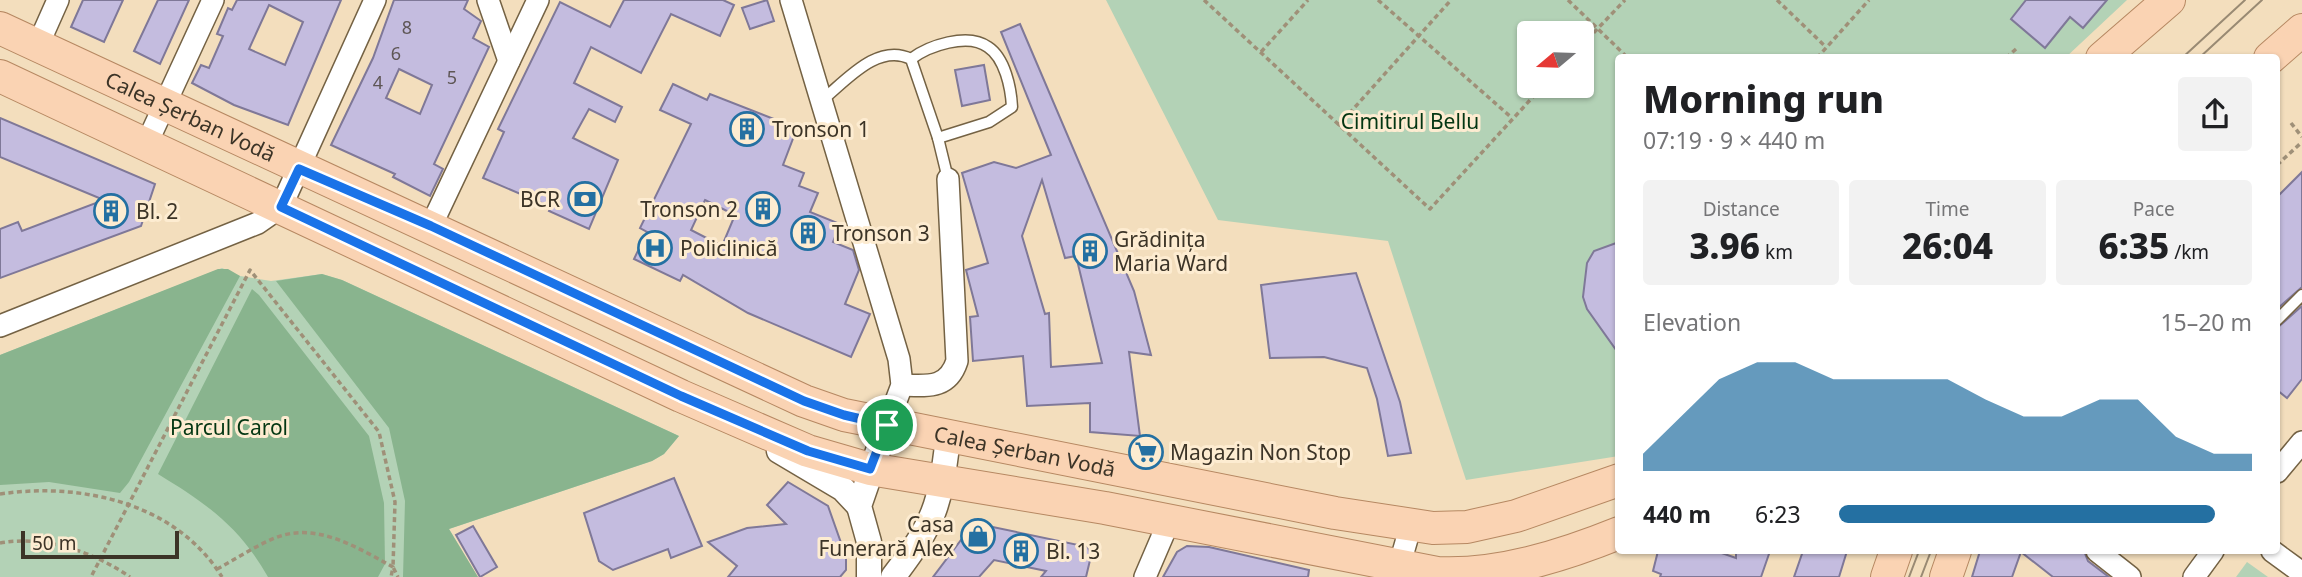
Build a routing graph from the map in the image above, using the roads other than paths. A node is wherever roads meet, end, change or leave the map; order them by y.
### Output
1 (58, 0) edge
2 (214, 0) edge
3 (375, 0) edge
4 (488, 0) edge
5 (538, 0) edge
6 (792, 0) edge
7 (2169, 0) edge
8 (2187, 0) edge
9 (0, 28) edge
10 (2302, 30) edge
11 (38, 46) junction
12 (2125, 54) edge
13 (2127, 54) edge
14 (2275, 54) edge
15 (911, 59) junction
16 (509, 61) junction
17 (0, 76) edge
18 (821, 102) junction
19 (165, 104) junction
20 (938, 138) junction
21 (146, 145) junction
22 (299, 169) junction
23 (947, 179) joint
24 (281, 207) junction
25 (431, 226) junction
26 (2302, 295) edge
27 (2280, 317) edge
28 (0, 326) edge
29 (902, 385) junction
30 (681, 396) junction
31 (887, 425) junction
32 (948, 438) junction
33 (2302, 442) edge
34 (2280, 468) edge
35 (870, 469) junction
36 (943, 482) junction
37 (1615, 482) edge
38 (859, 506) junction
39 (1169, 521) junction
40 (1488, 523) junction
41 (1411, 525) junction
42 (1615, 535) edge
43 (869, 542) junction
44 (918, 544) junction
45 (1895, 554) edge
46 (1954, 554) edge
47 (2101, 554) edge
48 (2211, 554) edge
49 (2276, 554) edge
50 (1398, 572) edge
51 (1519, 572) edge
52 (2302, 573) edge
53 (1462, 575) edge
54 (869, 577) edge
55 (893, 577) edge
56 (1145, 577) edge
57 (1887, 577) edge
58 (1946, 577) edge
59 (2130, 577) edge
60 (2194, 577) edge

1 - 11 street
2 - 19 street
3 - 22 street
4 - 16 street
5 - 16 street
6 - 18 street
7 - 12 main road
8 - 13 main road
9 - 11 main road, Calea Șerban Vodă
10 - 14 main road
11 - 19 main road, Calea Șerban Vodă
15 - 18 lane
15 - 20 lane
15 - 20 lane
16 - 25 street
17 - 21 main road, Calea Șerban Vodă
18 - 29 street
19 - 21 street
19 - 22 main road, Calea Șerban Vodă
20 - 23 lane
21 - 24 main road, Calea Șerban Vodă
22 - 24 street
22 - 25 main road, Calea Șerban Vodă
23 - 29 street
24 - 28 street
24 - 30 main road, Calea Șerban Vodă
25 - 31 main road, Calea Șerban Vodă
26 - 27 lane
29 - 31 street
30 - 35 main road, Calea Șerban Vodă
30 - 38 street
31 - 32 main road, Calea Șerban Vodă
31 - 35 street
32 - 36 street
32 - 41 main road, Calea Șerban Vodă
33 - 34 street
35 - 36 main road, Calea Șerban Vodă
35 - 38 street
36 - 39 main road, Calea Șerban Vodă
36 - 44 street
37 - 40 main road, Calea Șerban Vodă
38 - 43 street
39 - 50 main road, Calea Șerban Vodă
39 - 56 street
40 - 41 main road, Calea Șerban Vodă
40 - 51 main road
41 - 50 street
42 - 51 main road, Calea Șerban Vodă
43 - 44 street
43 - 54 street
44 - 55 street
45 - 57 main road
46 - 58 main road
47 - 59 street
48 - 60 street
49 - 52 street
50 - 53 main road, Calea Șerban Vodă
51 - 53 main road, Calea Șerban Vodă

